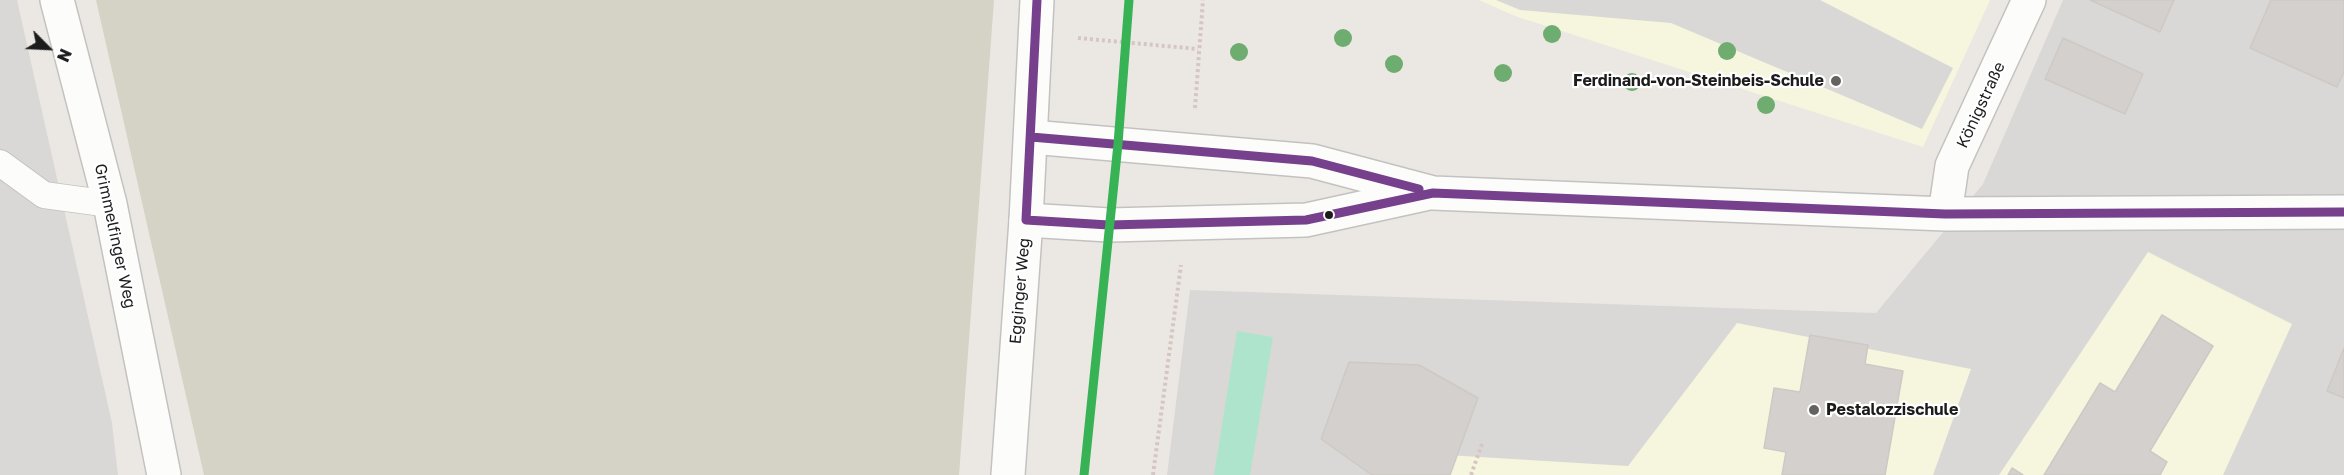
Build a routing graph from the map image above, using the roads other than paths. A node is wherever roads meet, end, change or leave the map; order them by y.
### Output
1 (57, 0) edge
2 (1037, 0) edge
3 (2029, 0) edge
4 (1031, 136) junction
5 (0, 163) edge
6 (1433, 193) junction
7 (110, 204) junction
8 (2344, 212) edge
9 (1946, 214) junction
10 (1026, 220) junction
11 (164, 475) edge
12 (1008, 475) edge

1 - 7 street, Grimmelfinger Weg
2 - 4 street, Egginger Weg
3 - 9 street, Königstraße
4 - 6 street
4 - 10 street, Egginger Weg
5 - 7 lane
6 - 9 street
6 - 10 street
7 - 11 street, Grimmelfinger Weg
8 - 9 street
10 - 12 street, Egginger Weg

